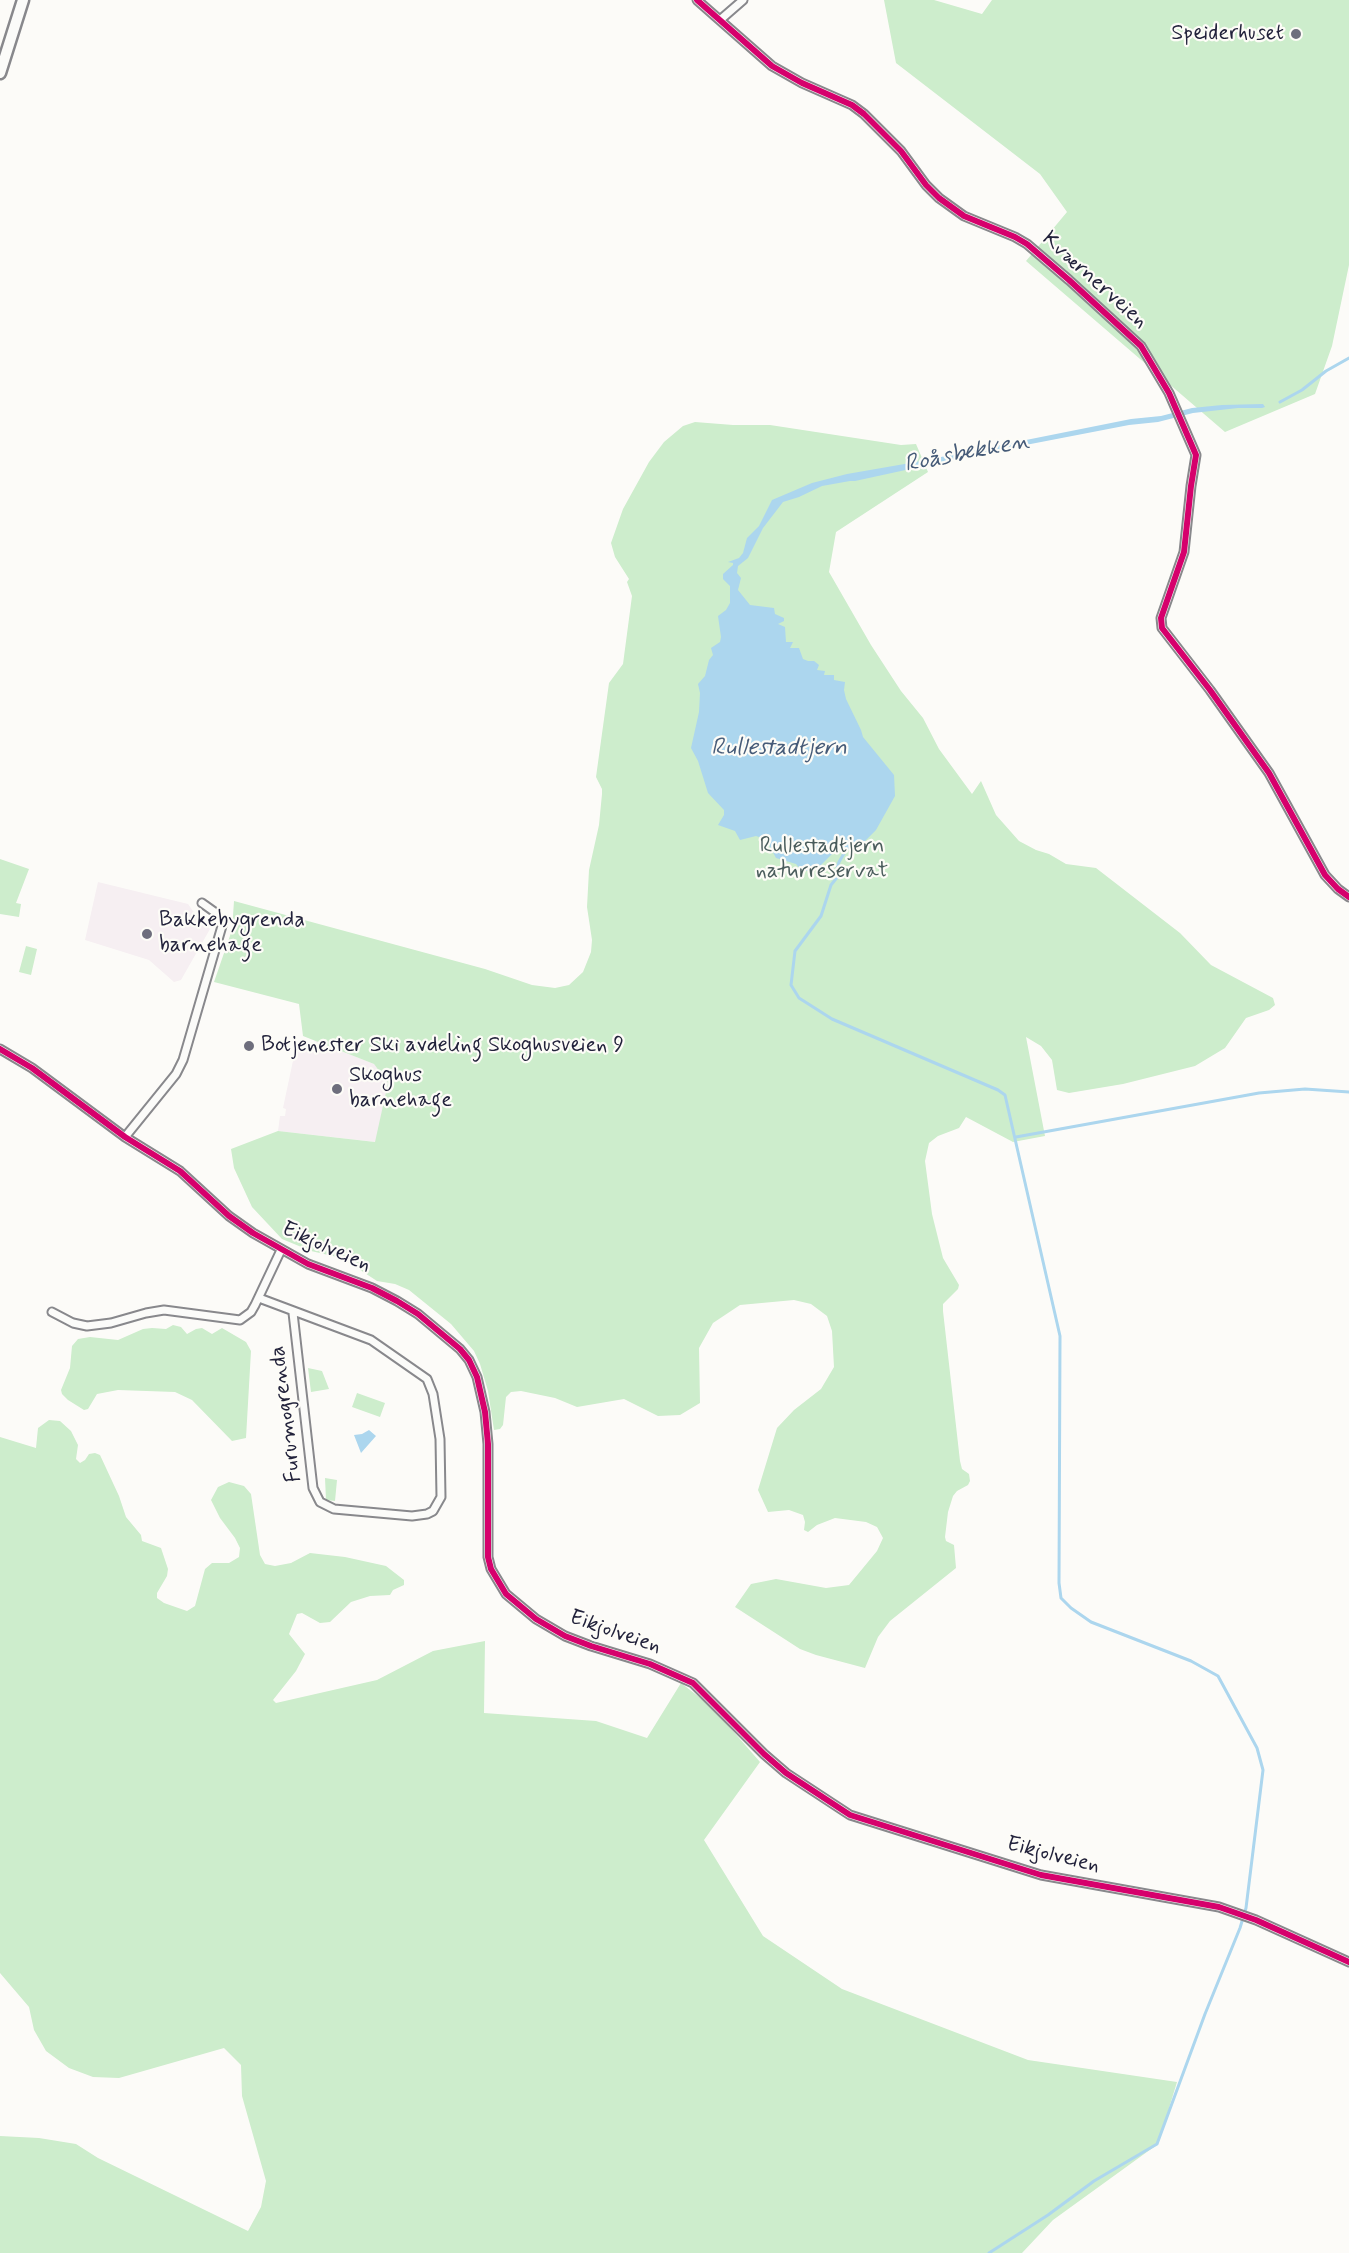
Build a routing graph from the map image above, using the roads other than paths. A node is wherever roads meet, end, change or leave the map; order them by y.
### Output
1 (23, 0) edge
2 (697, 0) edge
3 (743, 0) edge
4 (720, 20) junction
5 (0, 74) edge
6 (1349, 897) edge
7 (202, 903) dead end
8 (0, 1049) edge
9 (125, 1137) junction
10 (281, 1250) junction
11 (259, 1298) junction
12 (52, 1312) dead end
13 (293, 1313) junction
14 (1349, 1962) edge

1 - 5 main road
2 - 4 street, Kværnerveien
3 - 4 street
4 - 6 street, Kværnerveien
7 - 9 street
8 - 9 street, Eikjolveien
9 - 10 street, Eikjolveien
10 - 11 street, Eikjolveien
10 - 14 street, Eikjolveien
11 - 12 street, Eikjolveien
11 - 13 street, Furumogrenda
13 - 13 street, Furumogrenda

